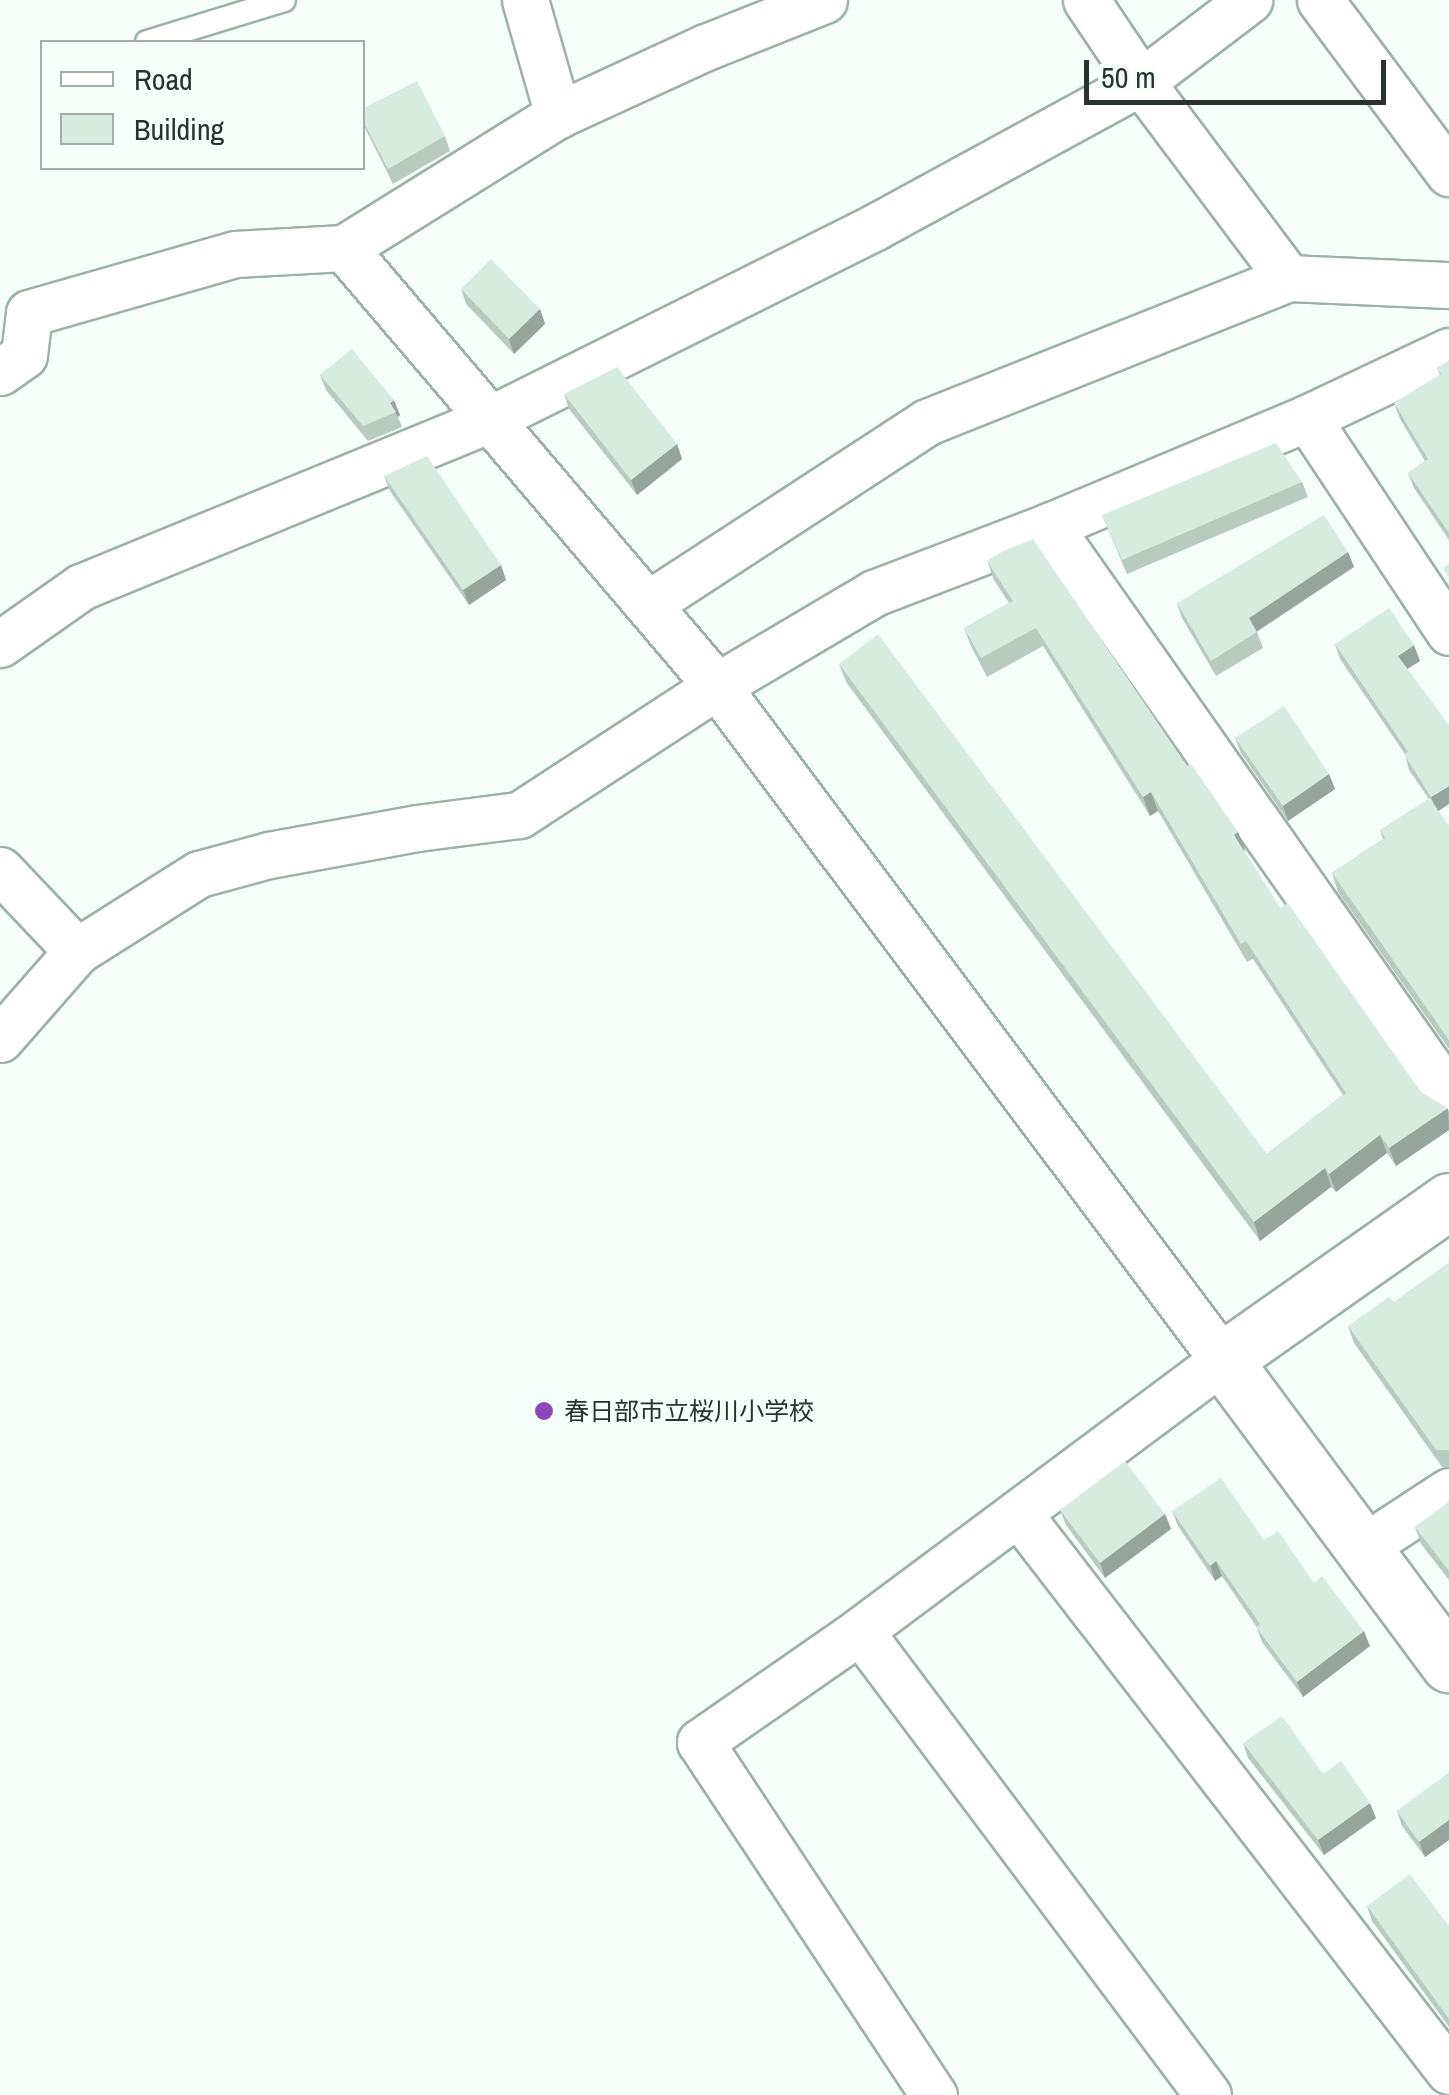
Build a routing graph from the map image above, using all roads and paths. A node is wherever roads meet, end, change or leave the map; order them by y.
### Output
1 (284, 0) edge
2 (524, 0) edge
3 (824, 0) edge
4 (1086, 0) edge
5 (1249, 0) edge
6 (1320, 0) edge
7 (154, 40) edge
8 (1141, 82) junction
9 (558, 115) junction
10 (1449, 173) edge
11 (344, 248) junction
12 (1288, 278) junction
13 (1449, 286) edge
14 (1449, 351) edge
15 (0, 372) edge
16 (1307, 418) junction
17 (490, 419) junction
18 (1049, 526) junction
19 (648, 604) junction
20 (1449, 632) edge
21 (0, 644) edge
22 (717, 686) junction
23 (0, 870) edge
24 (77, 951) junction
25 (0, 1039) edge
26 (1449, 1096) edge
27 (1449, 1201) edge
28 (1223, 1360) junction
29 (1449, 1490) edge
30 (1018, 1512) junction
31 (1362, 1548) junction
32 (860, 1631) junction
33 (1449, 1664) edge
34 (1449, 2071) edge
35 (934, 2095) edge
36 (1208, 2095) edge

1 - 7 lane
2 - 9 street
3 - 9 street
4 - 8 street
5 - 8 street
6 - 10 street
8 - 12 street
8 - 17 street
9 - 11 street
11 - 15 street
11 - 17 street
12 - 13 street
12 - 19 street
14 - 16 street
16 - 18 street
16 - 20 street
17 - 19 street
17 - 21 street
18 - 22 street
18 - 26 street
19 - 22 street
22 - 24 street
22 - 28 street
23 - 24 street
24 - 25 street
27 - 28 street
28 - 30 street
28 - 31 street
29 - 31 street
30 - 32 street
30 - 34 street
31 - 33 street
32 - 35 street
32 - 36 street

